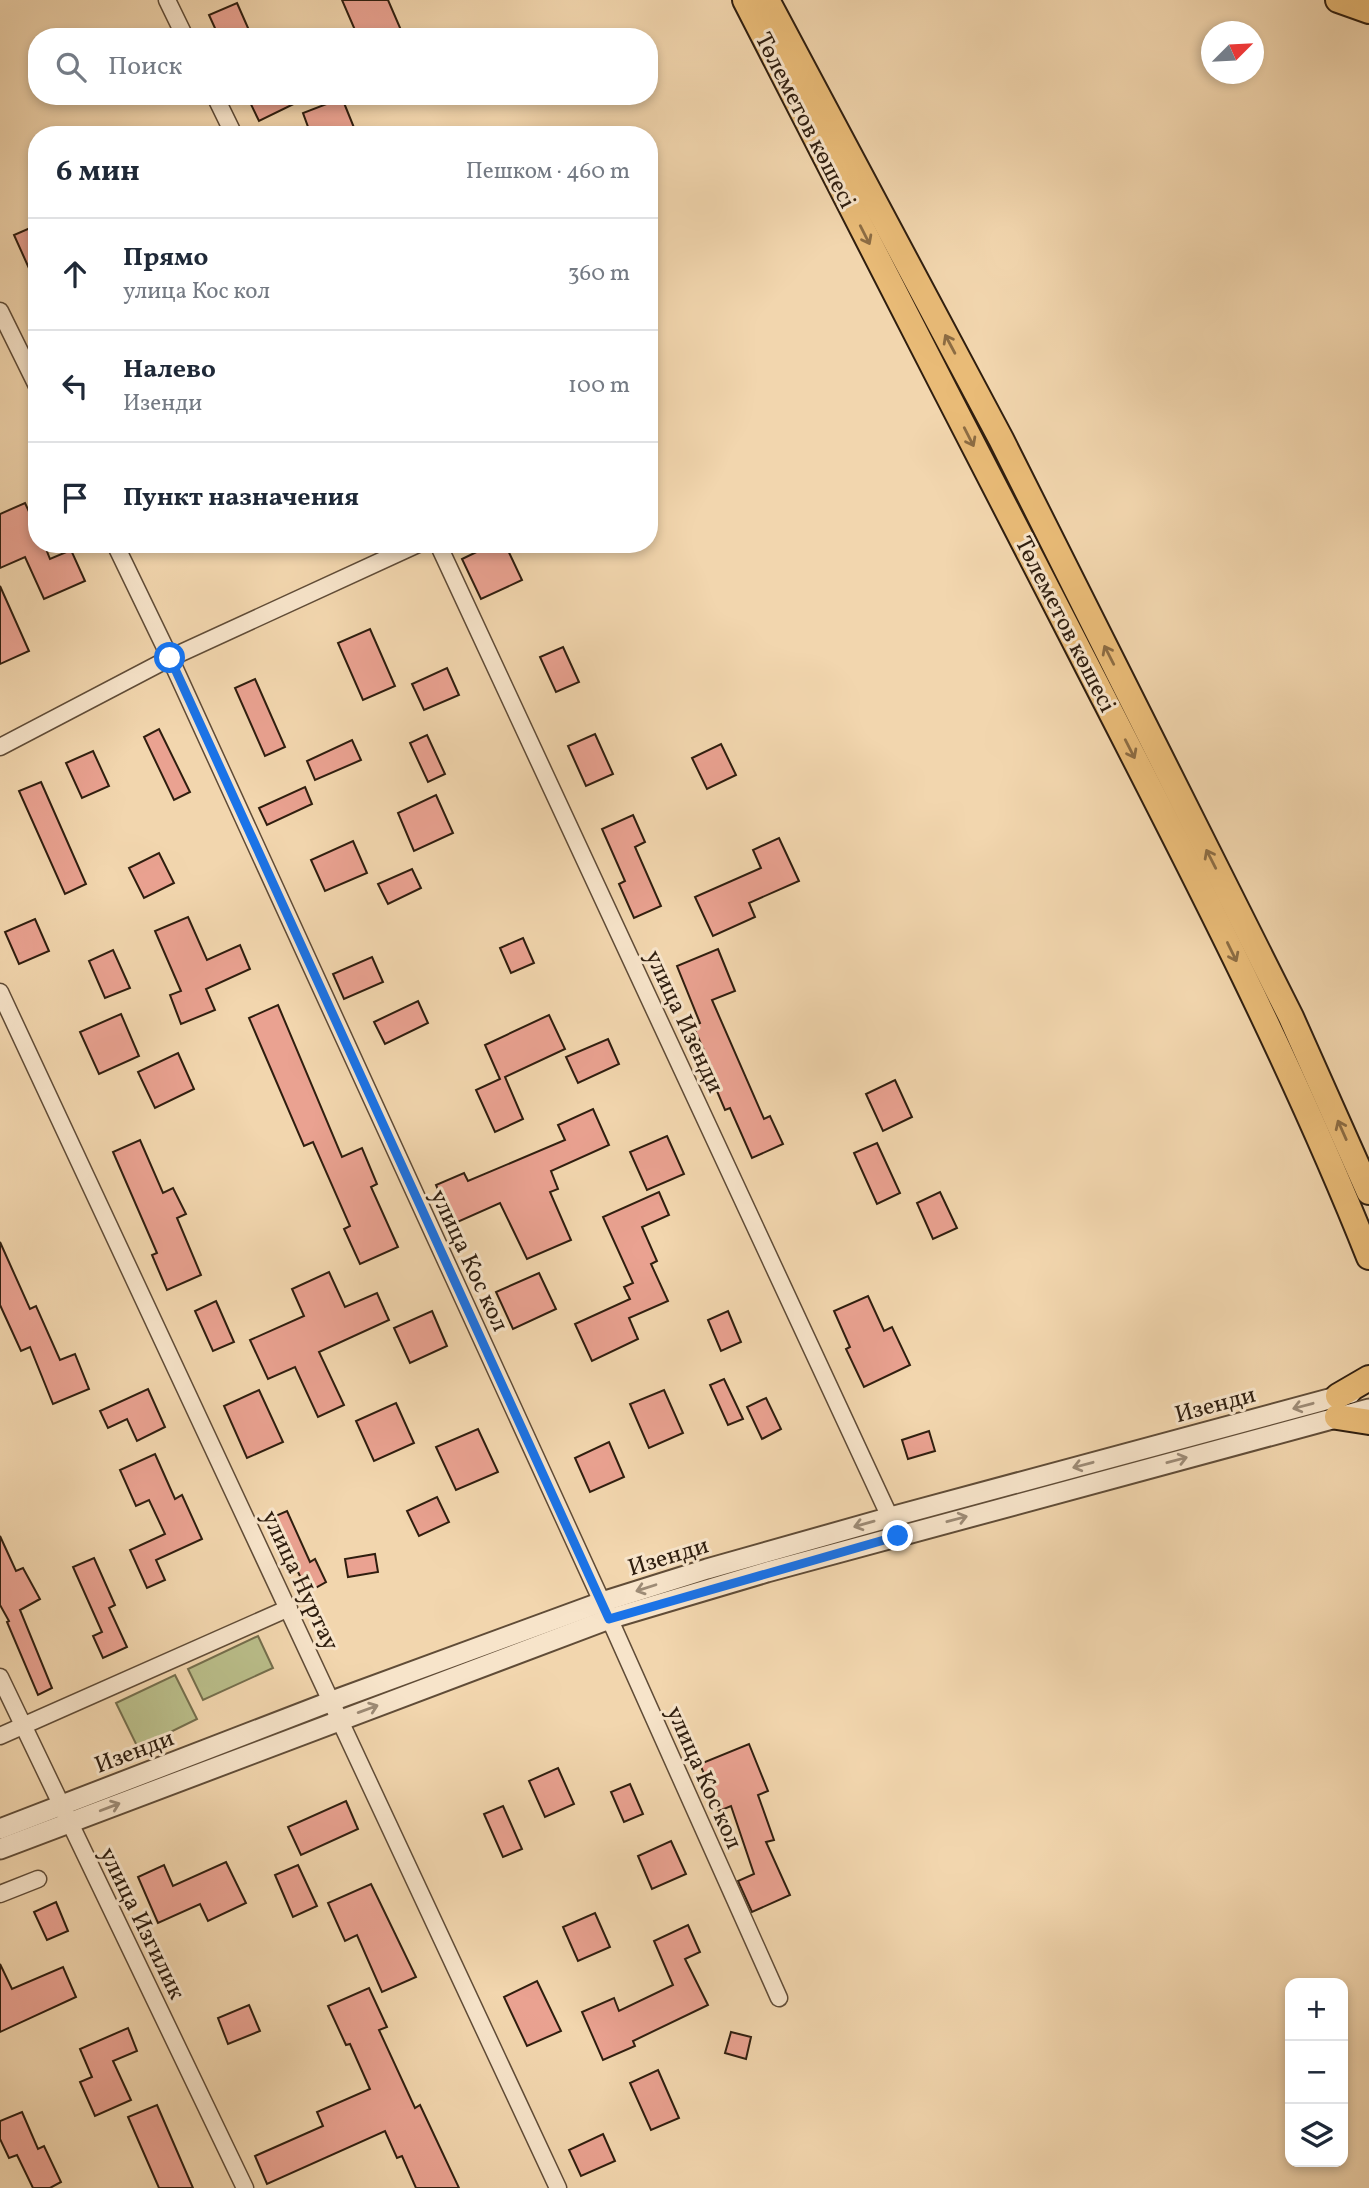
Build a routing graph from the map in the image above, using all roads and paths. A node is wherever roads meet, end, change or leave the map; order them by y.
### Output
1 (167, 0) edge
2 (744, 0) edge
3 (767, 0) edge
4 (1338, 0) edge
5 (1369, 11) edge
6 (181, 28) edge
7 (219, 105) edge
8 (230, 126) edge
9 (0, 311) edge
10 (28, 368) edge
11 (118, 553) edge
12 (398, 553) edge
13 (443, 553) edge
14 (170, 658) junction
15 (0, 747) edge
16 (0, 992) edge
17 (1369, 1192) edge
18 (1369, 1257) edge
19 (1369, 1378) edge
20 (1369, 1388) edge
21 (1337, 1407) junction
22 (1369, 1409) edge
23 (1369, 1422) edge
24 (891, 1517) junction
25 (898, 1536) junction
26 (289, 1608) junction
27 (605, 1611) junction
28 (0, 1677) edge
29 (332, 1701) junction
30 (341, 1719) junction
31 (23, 1725) junction
32 (0, 1736) edge
33 (66, 1814) junction
34 (0, 1829) edge
35 (0, 1849) edge
36 (38, 1879) dead end
37 (0, 1894) edge
38 (779, 1998) dead end
39 (245, 2188) edge
40 (558, 2188) edge

1 - 6 street
2 -> 18 main road, Төлеметов көшесі
17 -> 3 main road, Төлеметов көшесі
4 - 5 main road
7 - 8 street
9 - 10 street
11 - 14 street, улица Кос кол
12 - 14 street
13 - 24 street, улица Изенди
14 - 15 street
14 - 27 street, улица Кос кол
16 - 26 street, улица Нуртау
19 - 21 main road
20 - 21 street, Изенди
21 - 22 street, Изенди
21 - 23 main road
21 -> 24 street, Изенди
25 -> 21 street, Изенди
24 - 25 street, улица Изенди
24 -> 27 street, Изенди
25 - 27 street, Изенди
26 - 29 street, улица Нуртау
26 - 31 street
27 - 29 street, Изенди
30 -> 27 street, Изенди
27 - 38 street, улица Кос кол
28 - 31 street, улица Изгилик
29 - 30 street, улица Нуртау
29 - 33 street, Изенди
33 -> 30 street, Изенди
30 - 40 street, улица Нуртау
31 - 32 street
31 - 33 street, улица Изгилик
33 - 34 street, Изенди
33 - 35 street, Изенди
33 - 39 street, улица Изгилик
36 - 37 street

